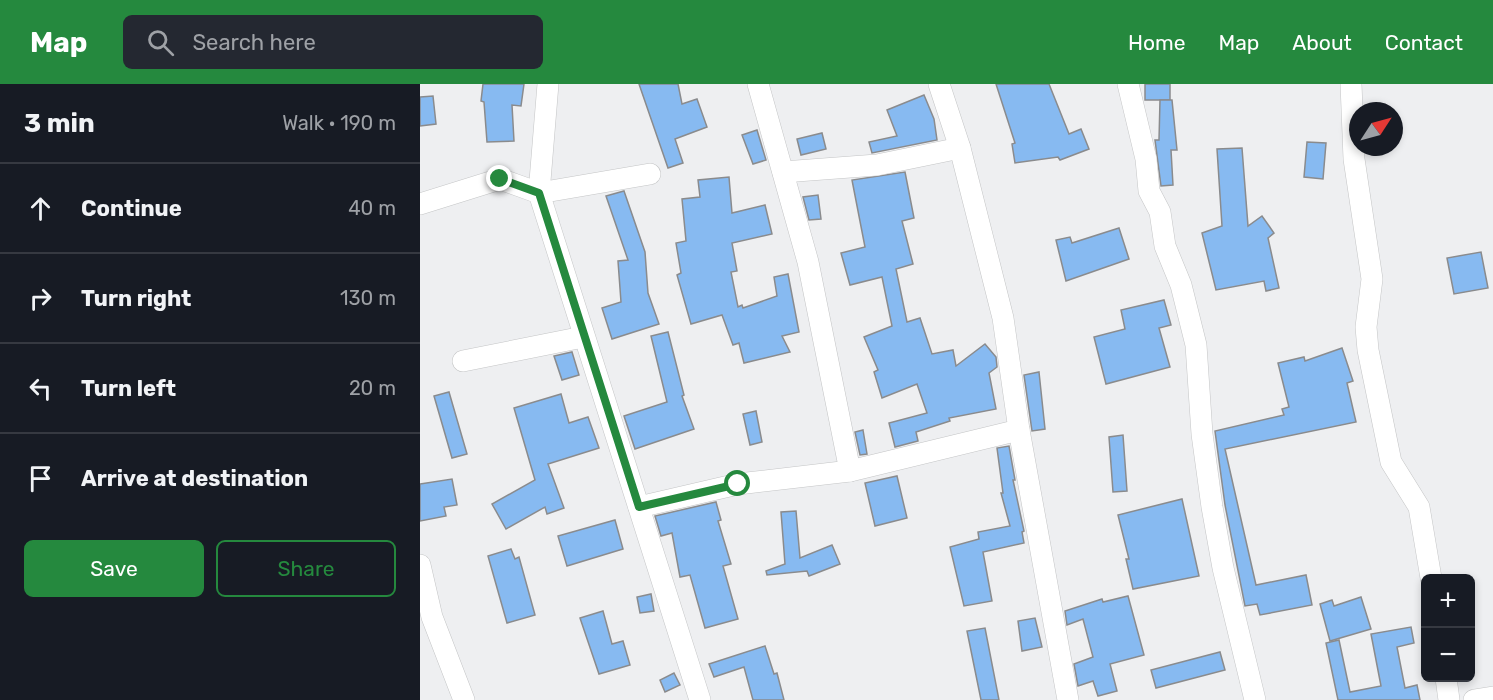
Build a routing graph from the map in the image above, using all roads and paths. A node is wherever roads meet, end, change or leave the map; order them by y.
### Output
1 (548, 84) edge
2 (758, 84) edge
3 (939, 84) edge
4 (1128, 84) edge
5 (1351, 84) edge
6 (960, 148) junction
7 (783, 172) junction
8 (650, 174) dead end
9 (539, 193) junction
10 (420, 204) edge
11 (583, 337) junction
12 (463, 361) dead end
13 (1019, 430) junction
14 (850, 471) junction
15 (639, 507) junction
16 (420, 565) edge
17 (1430, 574) edge
18 (1447, 682) edge
19 (1493, 697) edge
20 (464, 700) edge
21 (700, 700) edge
22 (1068, 700) edge
23 (1255, 700) edge
24 (1449, 700) edge
25 (1474, 700) edge

1 - 9 street
2 - 7 street
3 - 6 street
4 - 23 street
5 - 17 street
6 - 7 street
6 - 13 street
7 - 14 street
8 - 9 street
9 - 10 street
9 - 11 street
11 - 12 street
11 - 15 street
13 - 14 street
13 - 22 street
14 - 15 street
15 - 21 street
16 - 20 street
18 - 24 street
19 - 25 street

